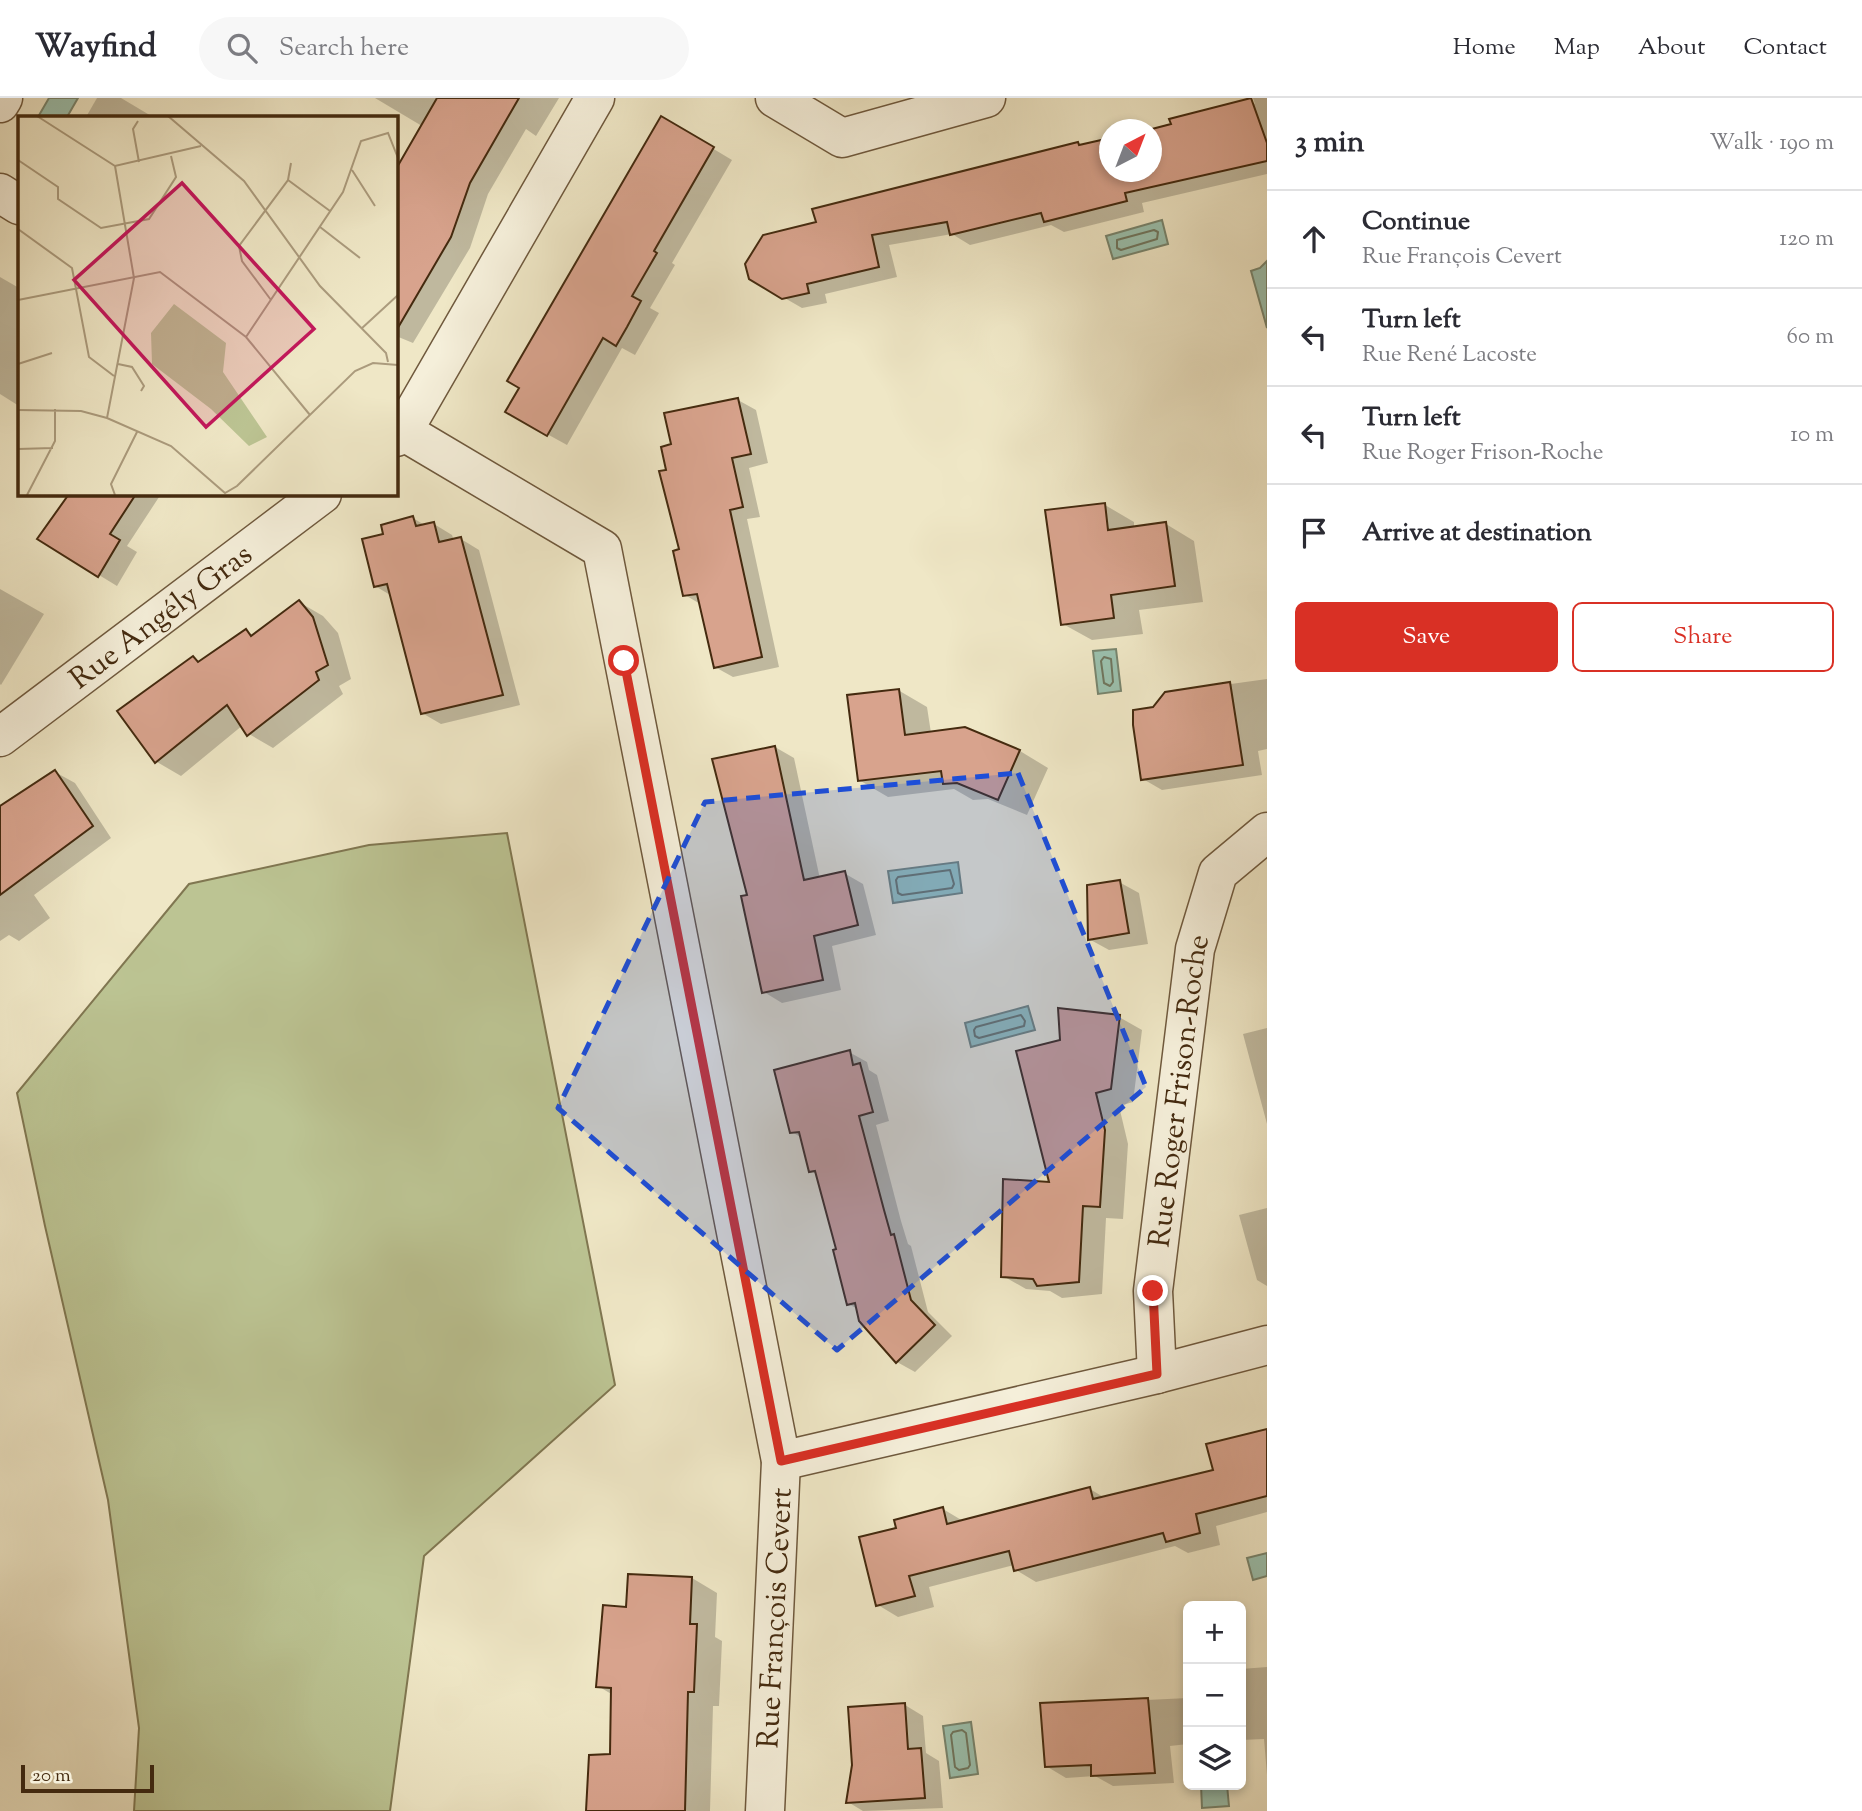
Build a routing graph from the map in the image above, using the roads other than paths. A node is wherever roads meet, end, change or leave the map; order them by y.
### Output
1 (3, 98) edge
2 (595, 98) edge
3 (775, 98) edge
4 (986, 98) edge
5 (0, 103) edge
6 (0, 193) edge
7 (18, 204) edge
8 (398, 432) edge
9 (320, 495) edge
10 (0, 737) edge
11 (1267, 832) edge
12 (1267, 1345) edge
13 (1157, 1374) junction
14 (781, 1461) junction
15 (765, 1811) edge

1 - 5 street
2 - 8 street
3 - 4 street
6 - 7 street
8 - 14 street, Rue François Cevert
9 - 10 street, Rue Angély Gras
11 - 13 street, Rue Roger Frison-Roche
12 - 13 street
13 - 14 street
14 - 15 street, Rue François Cevert

